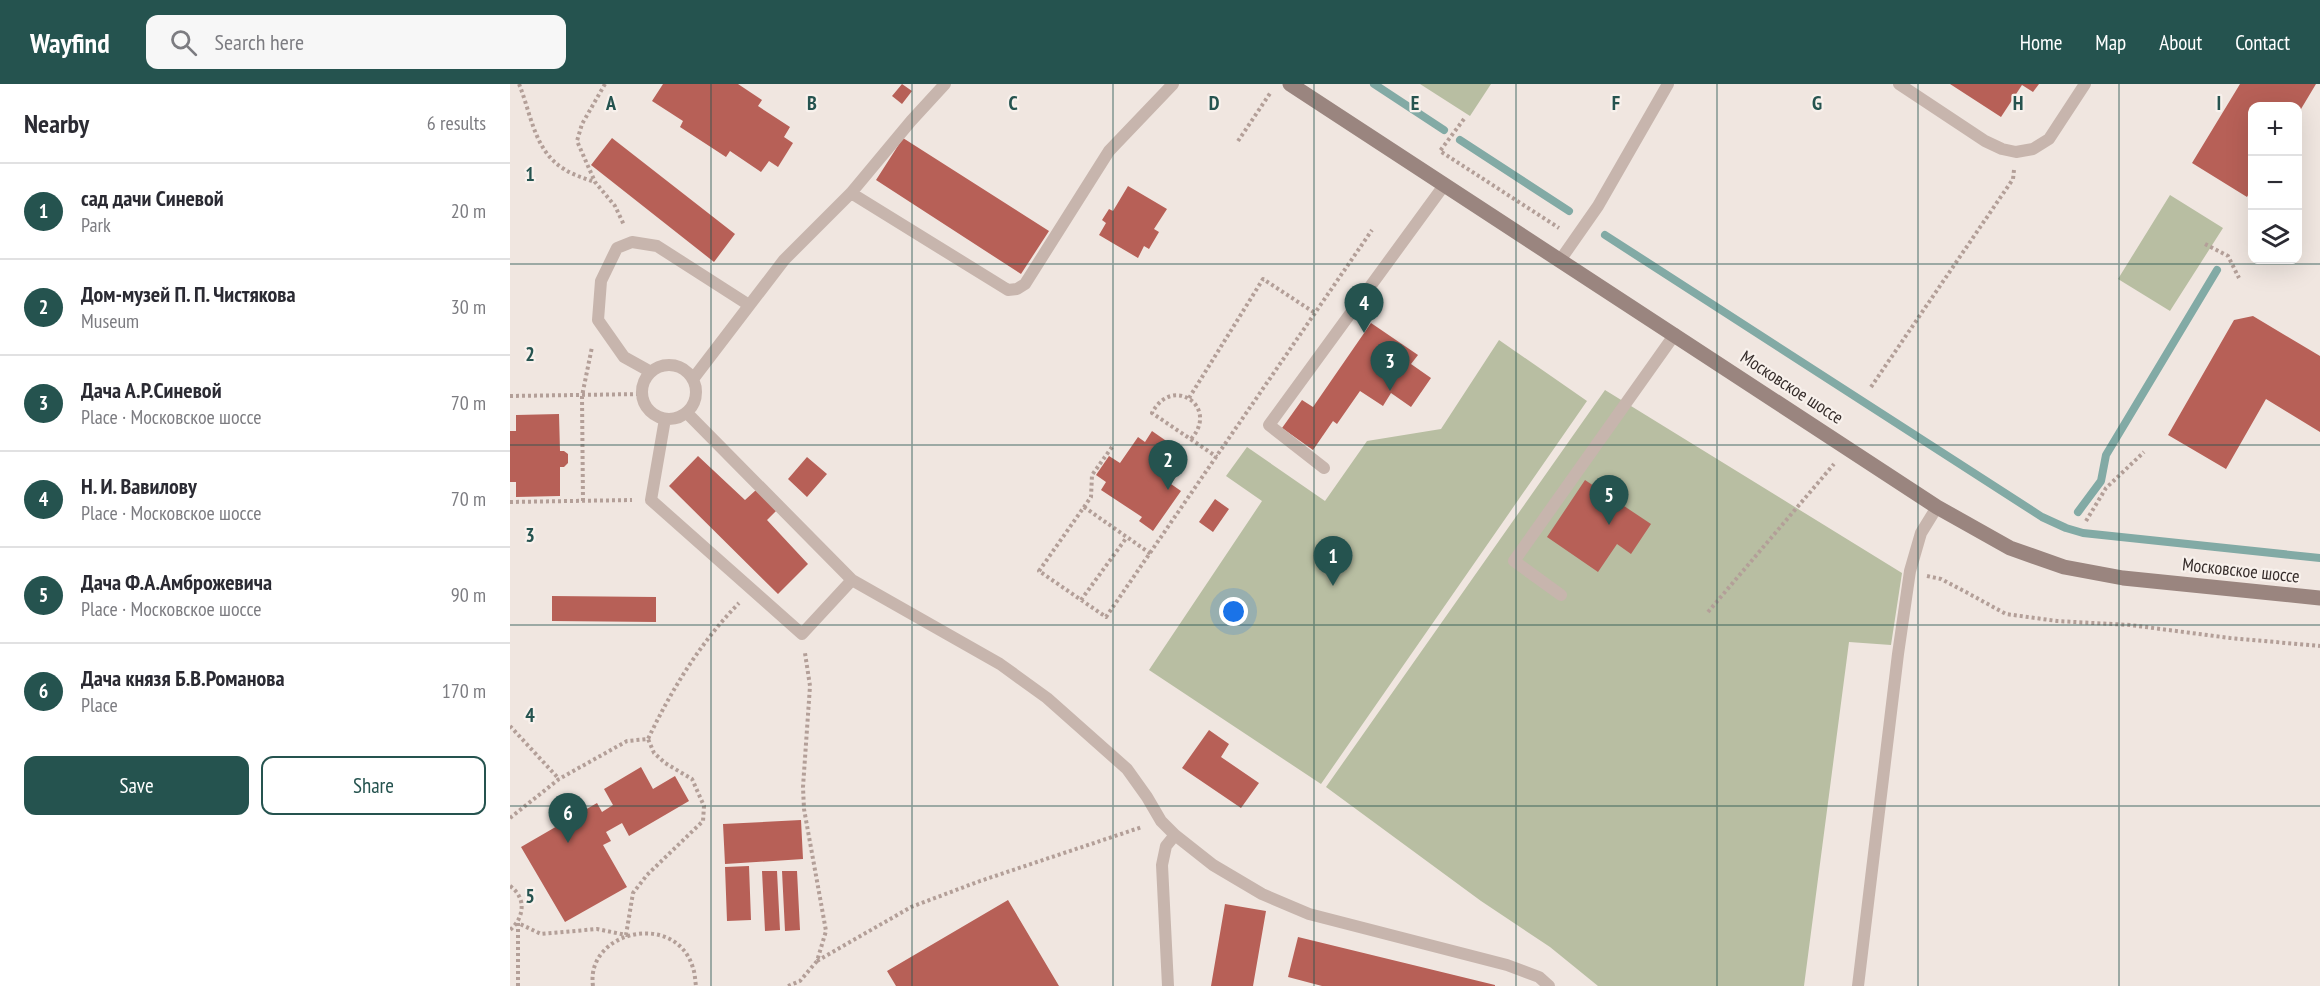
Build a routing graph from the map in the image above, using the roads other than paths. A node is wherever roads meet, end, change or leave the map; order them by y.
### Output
1 (945, 84) edge
2 (1173, 84) edge
3 (1290, 84) edge
4 (1668, 84) edge
5 (1899, 84) edge
6 (2085, 84) edge
7 (1445, 183) junction
8 (851, 193) junction
9 (1561, 259) junction
10 (749, 305) junction
11 (1675, 334) junction
12 (651, 372) junction
13 (693, 379) junction
14 (687, 412) junction
15 (664, 419) junction
16 (1324, 468) dead end
17 (1938, 507) junction
18 (852, 580) junction
19 (1561, 595) dead end
20 (2320, 598) edge
21 (1175, 835) junction
22 (1168, 986) edge
23 (1549, 986) edge
24 (1858, 986) edge

1 - 8 lane
2 - 8 lane
3 - 7 main road, Московское шоссе
4 - 9 lane
5 - 6 lane
7 - 9 main road, Московское шоссе
7 - 16 lane
8 - 10 lane
9 - 11 main road, Московское шоссе
10 - 12 lane
10 - 13 lane
11 - 17 main road, Московское шоссе
11 - 19 lane
12 - 13 lane
12 - 15 lane
13 - 14 lane
14 - 15 lane
14 - 18 lane
15 - 18 lane
17 - 20 main road, Московское шоссе
17 - 24 lane
18 - 21 lane
21 - 22 lane
21 - 23 lane

